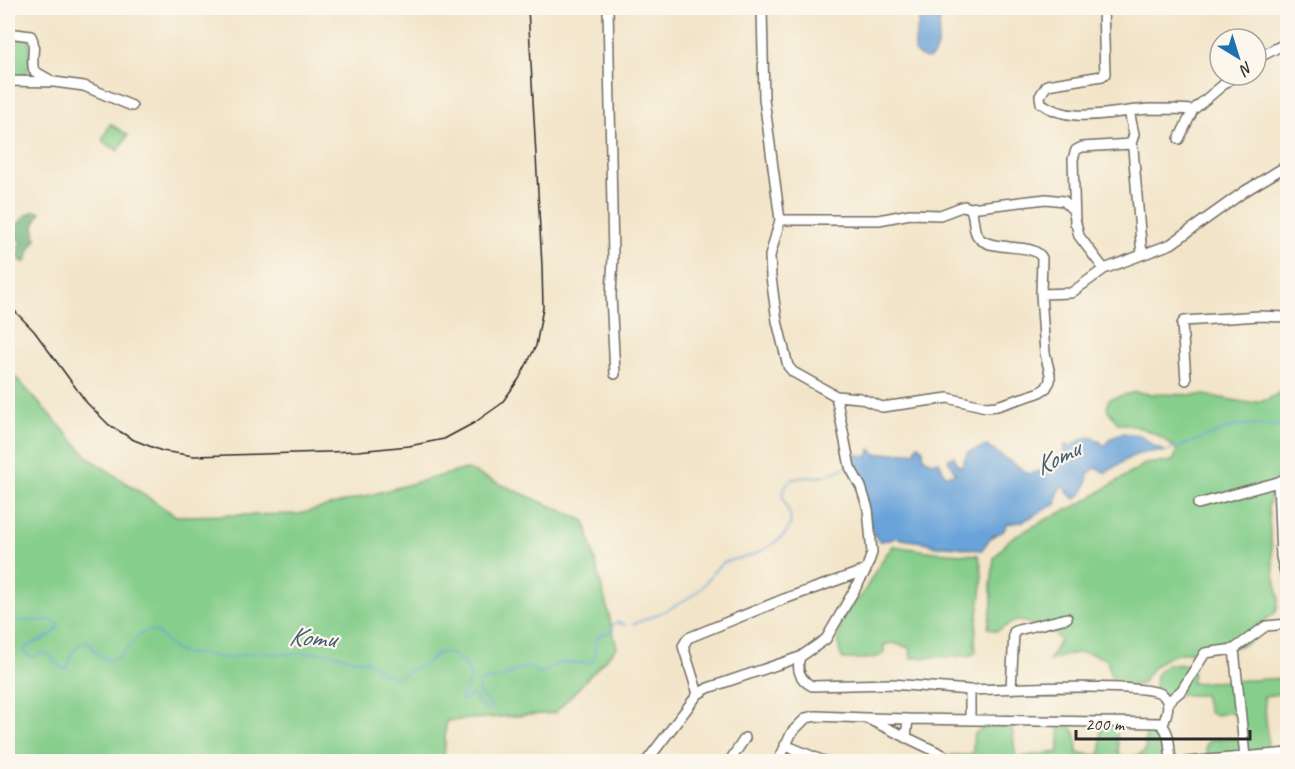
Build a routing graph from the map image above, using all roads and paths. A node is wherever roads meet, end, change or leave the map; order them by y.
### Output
1 (608, 8) edge
2 (762, 8) edge
3 (1103, 8) edge
4 (8, 33) edge
5 (1287, 42) edge
6 (1268, 52) edge
7 (32, 64) junction
8 (8, 81) edge
9 (23, 81) junction
10 (54, 82) junction
11 (1222, 87) edge
12 (132, 106) dead end
13 (1193, 110) junction
14 (1129, 111) junction
15 (1179, 139) dead end
16 (1131, 144) junction
17 (1287, 165) edge
18 (970, 208) junction
19 (780, 220) junction
20 (1076, 223) junction
21 (1142, 255) junction
22 (1104, 269) junction
23 (1041, 294) junction
24 (1287, 317) edge
25 (615, 374) dead end
26 (1186, 380) dead end
27 (836, 396) junction
28 (1283, 480) edge
29 (1198, 504) dead end
30 (1284, 511) edge
31 (866, 570) junction
32 (1287, 585) edge
33 (1067, 618) dead end
34 (1287, 624) edge
35 (1234, 649) junction
36 (800, 657) junction
37 (1011, 689) junction
38 (970, 690) junction
39 (698, 694) junction
40 (1168, 702) junction
41 (866, 718) junction
42 (908, 718) junction
43 (970, 720) junction
44 (1163, 725) junction
45 (745, 738) dead end
46 (906, 738) junction
47 (785, 745) junction
48 (1287, 753) edge
49 (1245, 757) junction
50 (646, 762) edge
51 (729, 762) edge
52 (778, 762) edge
53 (826, 762) edge
54 (958, 762) edge
55 (1171, 762) edge
56 (1186, 762) edge

1 - 25 street
2 - 19 street
3 - 14 street
4 - 7 street
5 - 6 street
7 - 9 street
7 - 10 street
8 - 9 street
9 - 10 street
10 - 12 street
11 - 13 street
13 - 14 street
13 - 15 street
14 - 16 street
16 - 20 street
16 - 21 street
17 - 21 street
18 - 19 street
18 - 20 street
18 - 23 street
19 - 27 street
20 - 22 street
21 - 22 street
22 - 23 street
23 - 27 street
24 - 26 street
27 - 31 street
28 - 29 street
28 - 30 street
30 - 32 street
31 - 36 street
31 - 39 street
33 - 37 street
34 - 35 street
35 - 40 street
35 - 49 street
36 - 38 street
36 - 39 street
37 - 38 street
37 - 40 street
38 - 43 street
39 - 50 street
40 - 44 street
41 - 42 street
41 - 46 street
41 - 47 street
42 - 43 street
42 - 46 street
43 - 44 street
44 - 55 street
45 - 51 street
46 - 54 street
47 - 52 street
47 - 53 street
48 - 49 street
49 - 56 street

